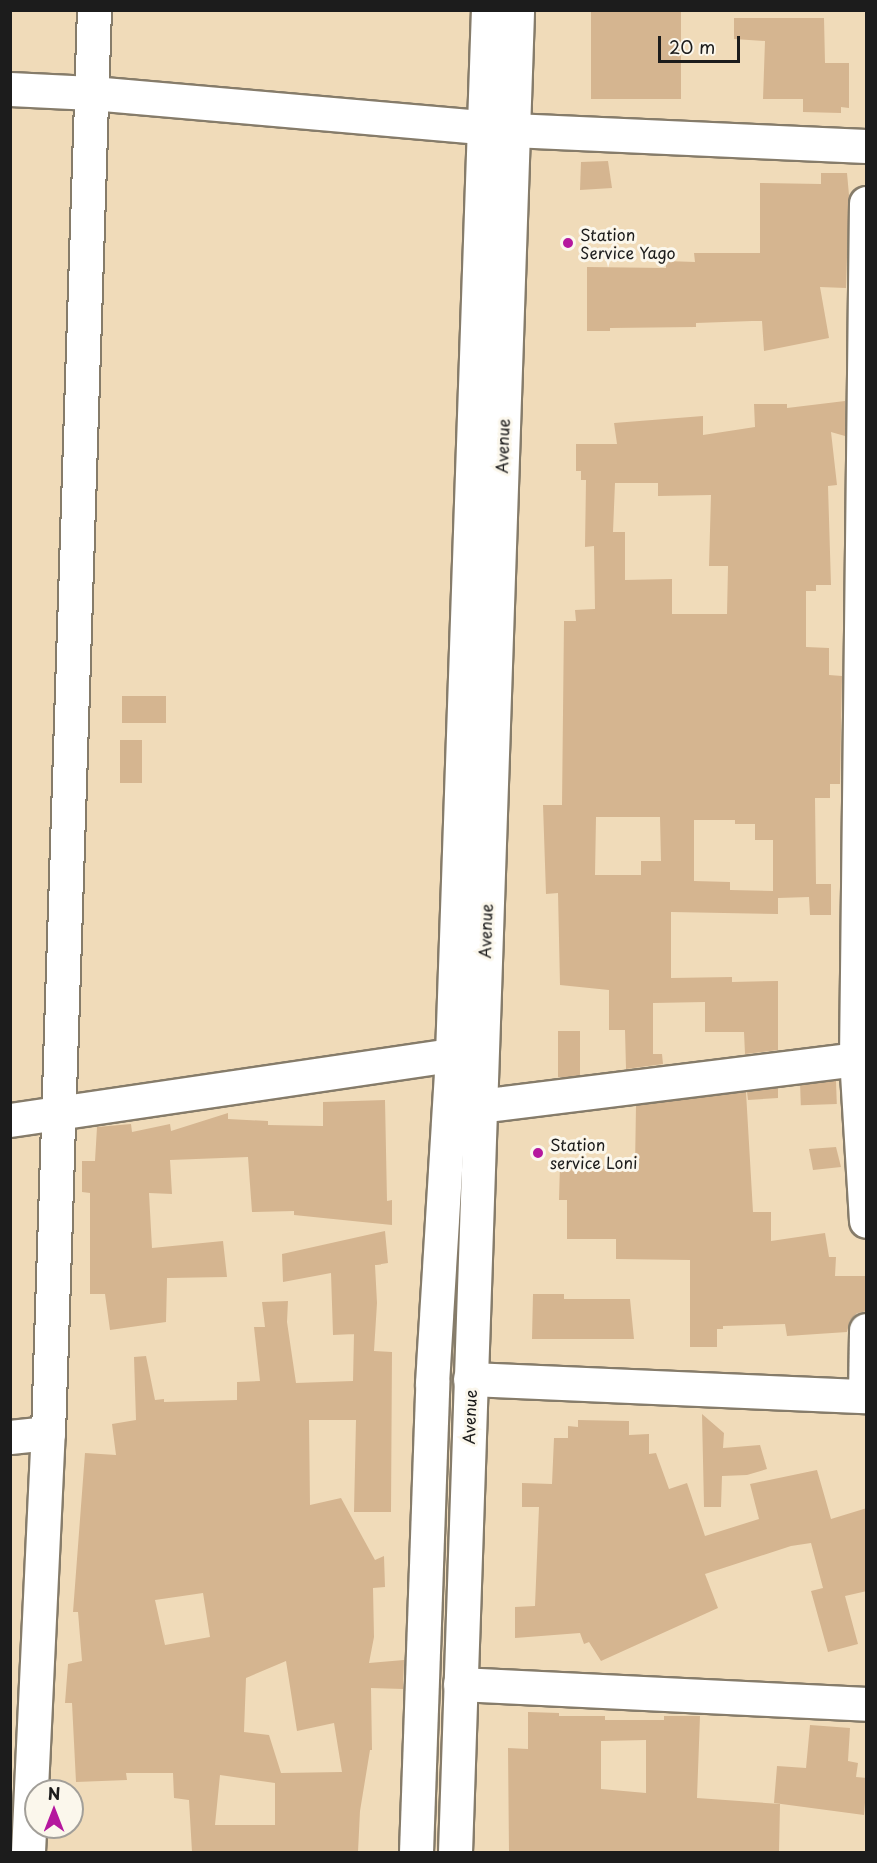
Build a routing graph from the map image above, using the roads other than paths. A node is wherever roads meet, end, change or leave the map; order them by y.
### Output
1 (94, 10) edge
2 (488, 10) edge
3 (517, 10) edge
4 (10, 88) edge
5 (92, 93) junction
6 (498, 129) junction
7 (867, 147) edge
8 (867, 202) edge
9 (864, 479) edge
10 (452, 1055) junction
11 (861, 1057) edge
12 (479, 1106) junction
13 (59, 1113) junction
14 (10, 1120) edge
15 (867, 1221) edge
16 (867, 1330) edge
17 (470, 1379) junction
18 (866, 1396) edge
19 (48, 1433) junction
20 (10, 1437) edge
21 (460, 1684) junction
22 (867, 1704) edge
23 (22, 1744) edge
24 (28, 1852) edge
25 (416, 1852) edge
26 (455, 1852) edge

1 - 5 main road
2 - 6 main road
3 - 6 main road, Avenue
4 - 5 main road
5 - 6 main road
5 - 13 main road
6 - 7 main road
6 - 10 main road
6 - 12 main road, Avenue
8 - 9 main road
9 - 11 main road
10 - 13 main road
10 - 25 main road
11 - 12 main road
11 - 15 main road
12 - 17 main road, Avenue
13 - 14 main road
13 - 19 main road
16 - 18 main road
17 - 18 main road
17 - 21 main road, Avenue
19 - 20 main road
19 - 23 main road
21 - 22 main road
21 - 26 main road, Avenue
23 - 24 main road

